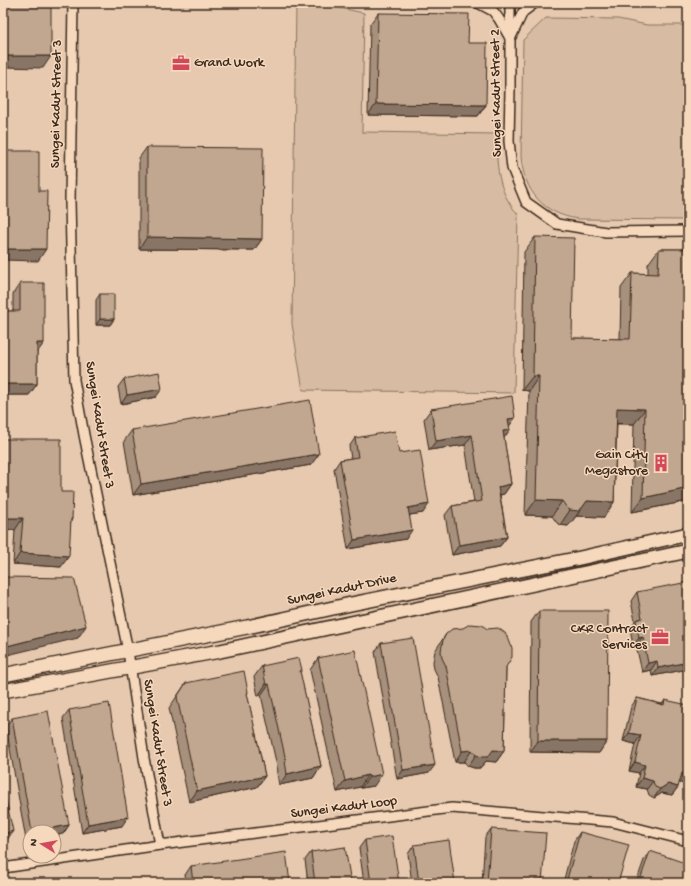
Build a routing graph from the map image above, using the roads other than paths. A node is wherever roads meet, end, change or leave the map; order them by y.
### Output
1 (73, 3) edge
2 (478, 3) edge
3 (510, 3) edge
4 (535, 3) edge
5 (510, 39) junction
6 (688, 232) edge
7 (688, 534) edge
8 (688, 551) edge
9 (128, 651) junction
10 (131, 667) junction
11 (3, 675) edge
12 (3, 691) edge
13 (688, 841) edge
14 (160, 845) junction
15 (3, 868) edge

1 - 9 street, Sungei Kadut Street 3
2 - 5 street
3 - 5 street, Sungei Kadut Street 2
4 - 5 street
5 - 6 street, Sungei Kadut Street 2
7 - 9 main road, Sungei Kadut Drive
8 - 10 main road
9 - 10 street, Sungei Kadut Street 3
9 - 11 main road, Sungei Kadut Drive
10 - 12 main road
10 - 14 street, Sungei Kadut Street 3
13 - 14 street, Sungei Kadut Loop
14 - 15 street, Sungei Kadut Loop

